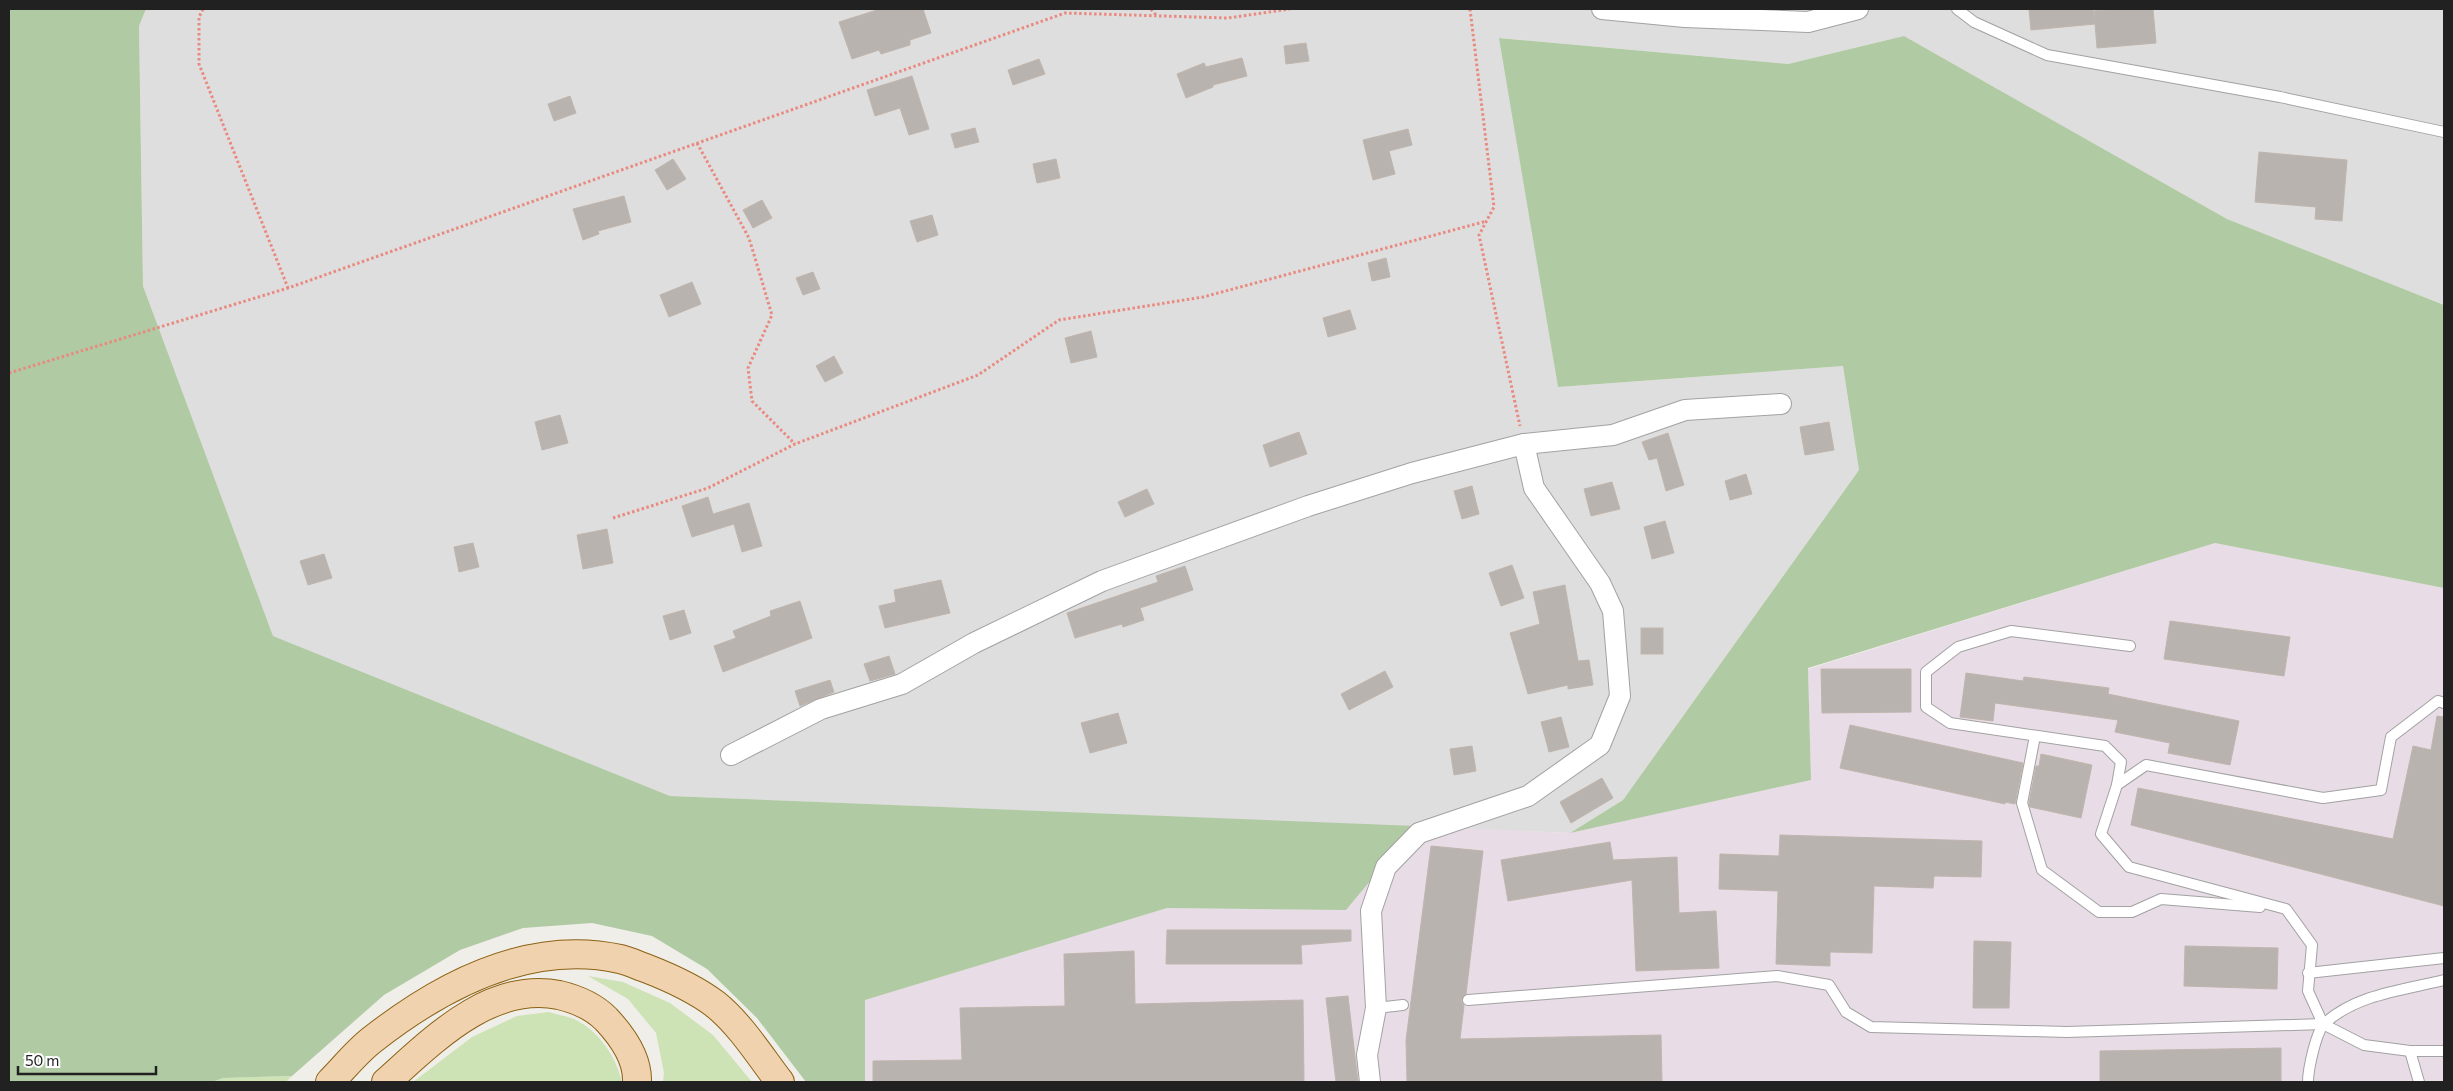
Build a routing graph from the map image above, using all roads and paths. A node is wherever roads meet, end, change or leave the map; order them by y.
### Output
1 (203, 9) edge
2 (1151, 9) edge
3 (1290, 9) edge
4 (1470, 9) edge
5 (1602, 9) edge
6 (1858, 9) edge
7 (1957, 9) edge
8 (1752, 14) edge
9 (1157, 16) junction
10 (2444, 132) edge
11 (697, 143) junction
12 (1487, 221) junction
13 (288, 288) junction
14 (9, 373) edge
15 (1781, 404) dead end
16 (794, 444) junction
17 (1524, 444) junction
18 (613, 518) dead end
19 (2130, 646) dead end
20 (2444, 703) edge
21 (2036, 736) junction
22 (731, 755) dead end
23 (2117, 785) junction
24 (2286, 909) junction
25 (2444, 958) edge
26 (2308, 973) junction
27 (2444, 980) edge
28 (1468, 1000) dead end
29 (1403, 1005) dead end
30 (1376, 1008) junction
31 (2323, 1024) junction
32 (2410, 1051) junction
33 (2444, 1051) edge
34 (334, 1080) edge
35 (386, 1082) edge
36 (638, 1082) edge
37 (780, 1082) edge
38 (1370, 1082) edge
39 (2308, 1082) edge
40 (2419, 1082) edge

1 - 13 path
2 - 9 path
3 - 9 path
4 - 12 path
5 - 8 street
6 - 8 street
7 - 10 lane
9 - 11 path
11 - 13 path
11 - 16 path
12 - 16 path
12 - 17 path
13 - 14 path
15 - 17 street
16 - 18 path
17 - 22 street
17 - 30 street
19 - 21 lane
20 - 23 lane
21 - 23 lane
21 - 24 lane
23 - 24 lane
24 - 26 lane
25 - 26 lane
26 - 31 lane
27 - 31 lane
28 - 31 lane
29 - 30 lane
30 - 38 street
31 - 32 lane
31 - 39 lane
32 - 33 lane
32 - 40 lane
34 - 37 main road
35 - 36 main road

